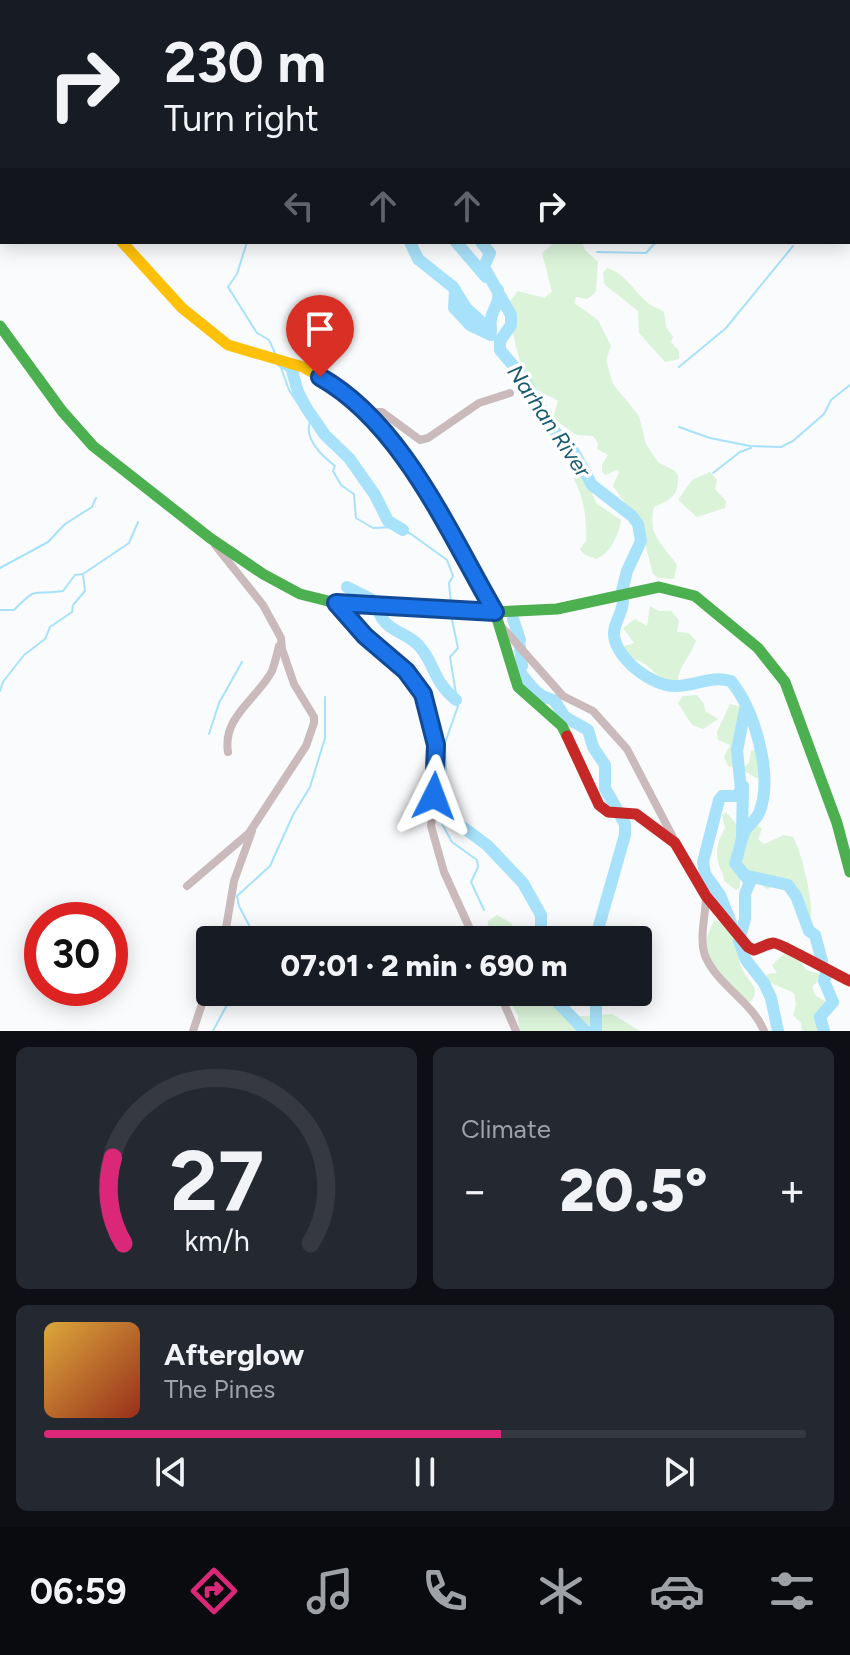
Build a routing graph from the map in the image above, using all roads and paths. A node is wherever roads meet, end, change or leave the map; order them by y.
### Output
1 (124, 244) edge
2 (0, 326) edge
3 (510, 393) dead end
4 (369, 412) junction
5 (210, 538) junction
6 (336, 603) junction
7 (497, 617) junction
8 (281, 638) junction
9 (228, 752) dead end
10 (253, 827) junction
11 (675, 843) junction
12 (850, 872) edge
13 (187, 886) dead end
14 (706, 896) junction
15 (226, 926) edge
16 (469, 926) edge
17 (850, 981) edge
18 (201, 1006) edge
19 (505, 1006) edge
20 (193, 1031) edge
21 (516, 1031) edge
22 (764, 1031) edge

1 - 4 street
2 - 5 street
3 - 4 street
4 - 7 street
5 - 6 street
5 - 8 street
6 - 7 street
6 - 16 street
7 - 11 street
7 - 11 street
7 - 12 street
8 - 9 street
8 - 10 street
10 - 13 street
10 - 15 street
11 - 14 street
14 - 17 street
14 - 22 street
18 - 20 street
19 - 21 street

